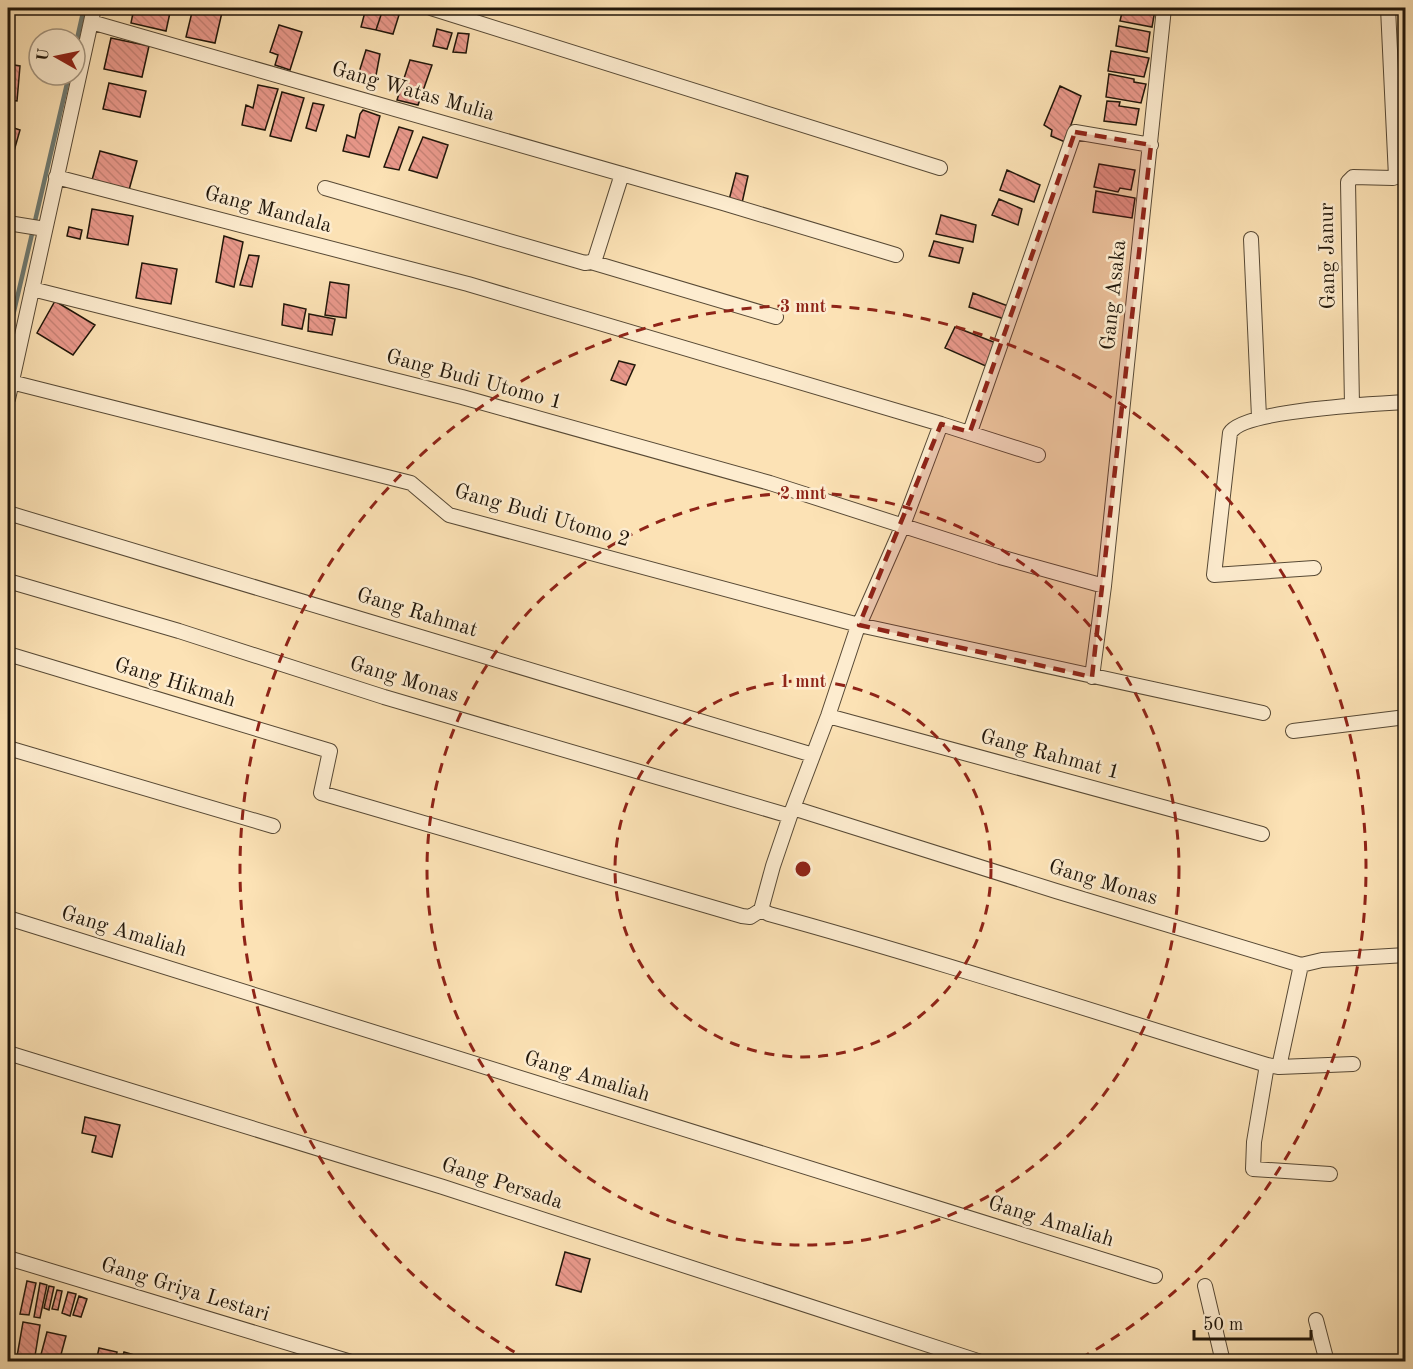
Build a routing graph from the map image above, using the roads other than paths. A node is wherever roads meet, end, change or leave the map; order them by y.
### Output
1 (94, 8) edge
2 (431, 8) edge
3 (1164, 8) edge
4 (1388, 8) edge
5 (91, 22) junction
6 (1151, 145) junction
7 (940, 168) dead end
8 (622, 174) junction
9 (57, 177) junction
10 (325, 188) dead end
11 (8, 223) edge
12 (45, 229) junction
13 (1251, 239) dead end
14 (896, 255) dead end
15 (591, 262) junction
16 (32, 289) junction
17 (776, 317) dead end
18 (14, 340) edge
19 (11, 382) junction
20 (8, 399) edge
21 (1406, 402) edge
22 (1353, 405) junction
23 (1260, 417) junction
24 (941, 424) junction
25 (970, 432) junction
26 (1038, 455) dead end
27 (8, 513) edge
28 (903, 525) junction
29 (1314, 568) dead end
30 (8, 581) edge
31 (1104, 586) junction
32 (859, 625) junction
33 (8, 654) edge
34 (1092, 677) junction
35 (1263, 713) dead end
36 (828, 716) junction
37 (1406, 717) edge
38 (1293, 731) dead end
39 (8, 748) edge
40 (813, 755) junction
41 (791, 812) junction
42 (273, 826) dead end
43 (1262, 834) dead end
44 (761, 910) junction
45 (8, 918) edge
46 (1406, 955) edge
47 (1301, 965) junction
48 (8, 1053) edge
49 (1353, 1064) dead end
50 (1273, 1066) junction
51 (1330, 1174) dead end
52 (8, 1258) edge
53 (1155, 1276) dead end
54 (1205, 1286) dead end
55 (1316, 1320) dead end
56 (351, 1362) edge
57 (981, 1362) edge
58 (1223, 1362) edge
59 (1327, 1362) edge

1 - 5 street
2 - 7 street
3 - 6 street, Gang Asaka
4 - 22 street, Gang Janur
5 - 8 street, Gang Watas Mulia
5 - 9 street
6 - 25 street
6 - 31 street, Gang Asaka
8 - 14 street, Gang Watas Mulia
8 - 15 street
9 - 12 street
9 - 24 street, Gang Mandala
10 - 15 street
11 - 12 street
12 - 16 street
13 - 23 street
15 - 17 street
16 - 18 street
16 - 28 street, Gang Budi Utomo 1
18 - 19 street
19 - 20 street
19 - 32 street, Gang Budi Utomo 2
21 - 22 street
22 - 23 street
23 - 29 street
24 - 25 street, Gang Mandala
24 - 28 street
25 - 26 street, Gang Mandala
27 - 40 street, Gang Rahmat
28 - 31 street, Gang Budi Utomo 1
28 - 32 street
30 - 41 street, Gang Monas
31 - 34 street, Gang Asaka
32 - 34 street, Gang Budi Utomo 2
32 - 36 street
33 - 44 street, Gang Hikmah
34 - 35 street, Gang Budi Utomo 2
36 - 40 street
36 - 43 street, Gang Rahmat 1
37 - 38 street
39 - 42 street
40 - 41 street
41 - 44 street
41 - 47 street, Gang Monas
44 - 50 street
45 - 53 street, Gang Amaliah
46 - 47 street, Gang Monas
47 - 50 street
48 - 57 street, Gang Persada
49 - 50 street
50 - 51 street
52 - 56 street, Gang Griya Lestari
54 - 58 street
55 - 59 street

